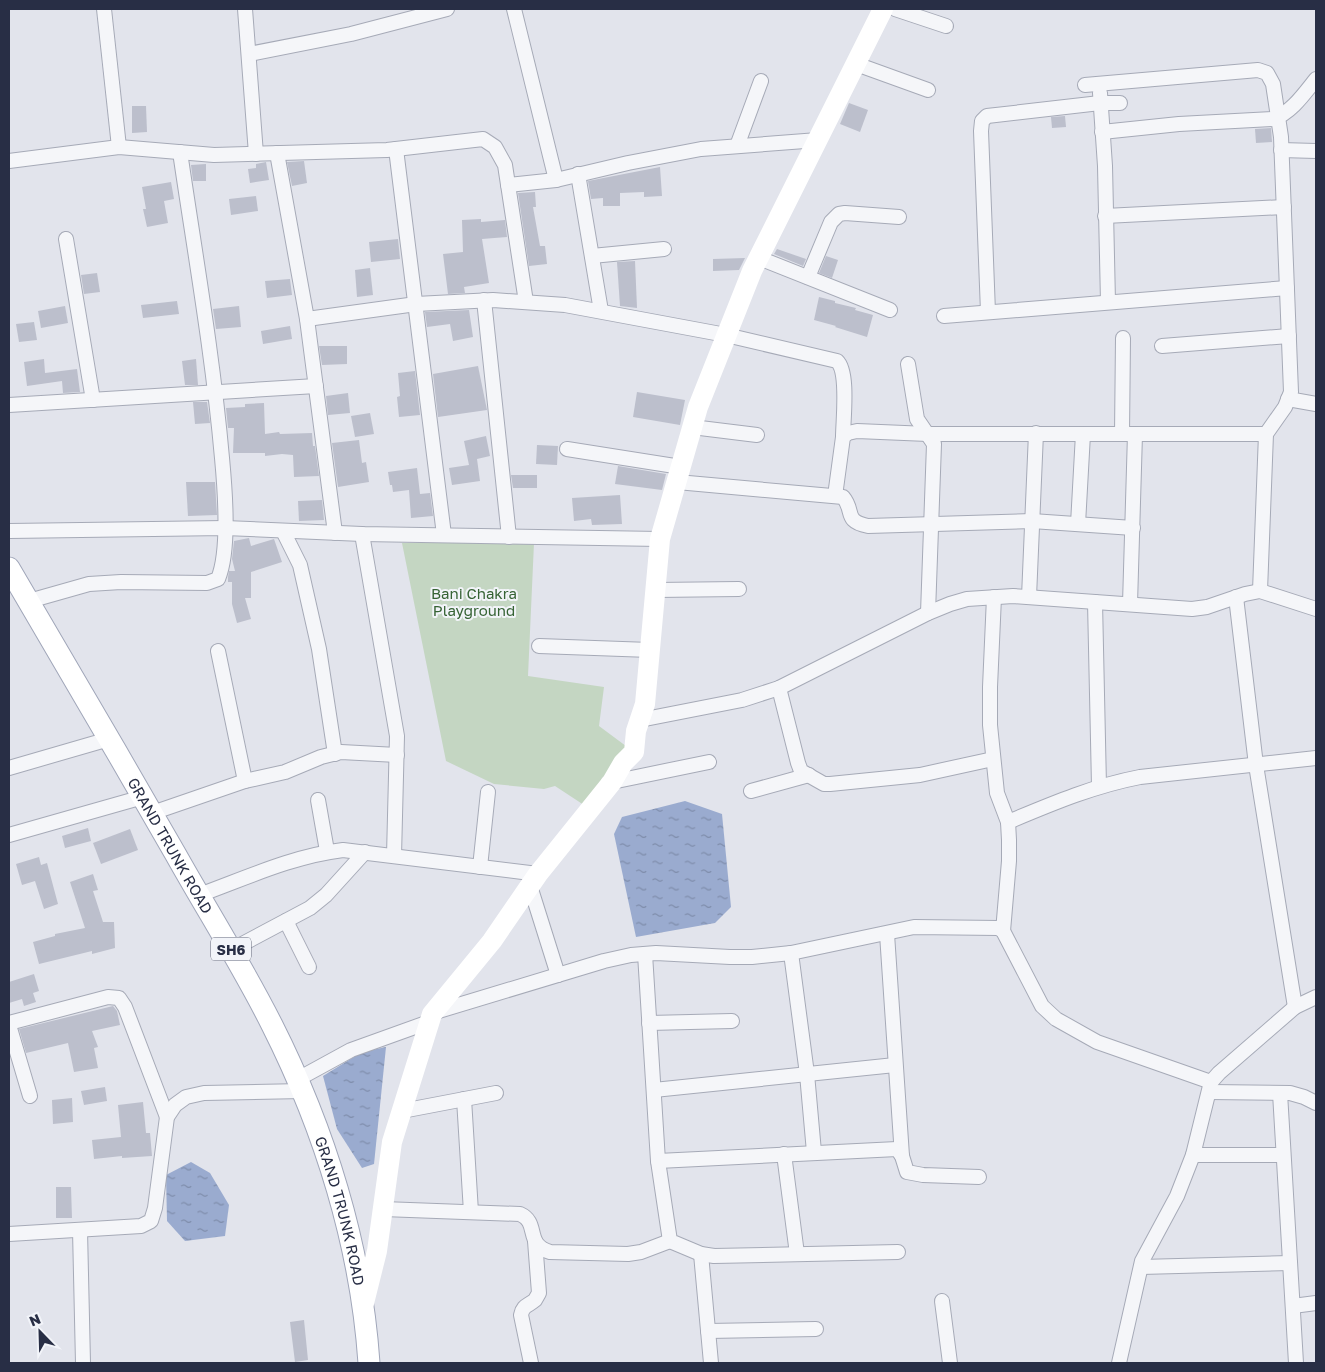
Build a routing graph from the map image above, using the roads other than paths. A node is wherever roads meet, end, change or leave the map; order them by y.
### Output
1 (104, 9) edge
2 (245, 9) edge
3 (447, 9) edge
4 (514, 9) edge
5 (884, 9) edge
6 (895, 9) edge
7 (946, 26) dead end
8 (249, 54) junction
9 (856, 64) junction
10 (1316, 79) edge
11 (761, 81) dead end
12 (1100, 84) junction
13 (1085, 85) dead end
14 (928, 90) dead end
15 (1100, 103) junction
16 (1120, 103) dead end
17 (1279, 117) junction
18 (1102, 132) junction
19 (818, 140) junction
20 (737, 146) junction
21 (119, 147) junction
22 (396, 149) junction
23 (1281, 150) junction
24 (1316, 151) edge
25 (180, 152) junction
26 (277, 153) junction
27 (256, 154) junction
28 (9, 161) edge
29 (578, 174) junction
30 (556, 180) junction
31 (508, 185) junction
32 (1284, 207) junction
33 (1105, 216) junction
34 (900, 217) dead end
35 (66, 239) dead end
36 (664, 250) dead end
37 (592, 256) junction
38 (759, 258) junction
39 (808, 277) junction
40 (1287, 288) junction
41 (484, 300) junction
42 (526, 302) junction
43 (1108, 302) junction
44 (416, 304) junction
45 (890, 310) dead end
46 (600, 311) junction
47 (988, 312) junction
48 (944, 316) dead end
49 (307, 319) junction
50 (726, 335) junction
51 (1289, 336) junction
52 (1124, 338) dead end
53 (1162, 346) dead end
54 (908, 364) dead end
55 (316, 386) junction
56 (216, 392) junction
57 (1288, 399) junction
58 (93, 400) junction
59 (1316, 404) edge
60 (9, 405) edge
61 (692, 427) junction
62 (928, 434) junction
63 (1036, 434) junction
64 (1084, 434) junction
65 (1129, 434) junction
66 (1266, 434) junction
67 (757, 435) dead end
68 (843, 437) junction
69 (567, 449) dead end
70 (679, 475) junction
71 (835, 496) junction
72 (1032, 521) junction
73 (932, 523) junction
74 (1078, 524) junction
75 (225, 528) junction
76 (1133, 528) junction
77 (283, 530) junction
78 (9, 531) edge
79 (335, 533) junction
80 (362, 534) junction
81 (444, 535) junction
82 (510, 537) junction
83 (660, 539) junction
84 (9, 568) edge
85 (739, 589) dead end
86 (656, 590) junction
87 (1260, 591) junction
88 (994, 597) junction
89 (1236, 597) junction
90 (1028, 598) junction
91 (28, 601) junction
92 (1095, 602) junction
93 (1130, 604) junction
94 (1316, 609) edge
95 (928, 613) junction
96 (538, 646) dead end
97 (650, 650) junction
98 (218, 651) dead end
99 (779, 688) junction
100 (640, 720) junction
101 (109, 739) junction
102 (335, 754) junction
103 (397, 755) junction
104 (1316, 758) edge
105 (993, 759) junction
106 (709, 762) dead end
107 (1256, 765) junction
108 (9, 768) edge
109 (809, 775) junction
110 (245, 781) junction
111 (612, 782) junction
112 (1099, 786) junction
113 (751, 791) dead end
114 (488, 792) dead end
115 (318, 800) dead end
116 (147, 805) junction
117 (1008, 822) junction
118 (9, 835) edge
119 (327, 852) junction
120 (365, 852) junction
121 (394, 856) junction
122 (480, 867) junction
123 (534, 880) junction
124 (199, 895) junction
125 (286, 922) junction
126 (1003, 931) junction
127 (887, 934) junction
128 (231, 950) junction
129 (791, 953) junction
130 (645, 954) junction
131 (309, 967) dead end
132 (558, 975) junction
133 (1316, 997) edge
134 (1295, 1007) junction
135 (430, 1018) junction
136 (732, 1021) dead end
137 (650, 1023) junction
138 (9, 1024) edge
139 (895, 1065) junction
140 (807, 1074) junction
141 (301, 1085) junction
142 (1211, 1087) junction
143 (654, 1090) junction
144 (496, 1093) dead end
145 (1280, 1094) junction
146 (30, 1096) dead end
147 (464, 1099) junction
148 (1316, 1104) edge
149 (402, 1111) junction
150 (167, 1118) junction
151 (814, 1152) junction
152 (784, 1154) junction
153 (1193, 1155) junction
154 (1283, 1155) junction
155 (902, 1156) junction
156 (658, 1161) junction
157 (979, 1177) dead end
158 (383, 1209) junction
159 (471, 1212) junction
160 (80, 1230) junction
161 (9, 1234) edge
162 (534, 1241) junction
163 (670, 1242) junction
164 (898, 1252) dead end
165 (701, 1254) junction
166 (797, 1254) junction
167 (1290, 1263) junction
168 (1141, 1267) junction
169 (942, 1301) dead end
170 (1316, 1303) edge
171 (364, 1304) junction
172 (1293, 1306) junction
173 (816, 1329) dead end
174 (708, 1331) junction
175 (83, 1363) edge
176 (369, 1363) edge
177 (531, 1363) edge
178 (711, 1363) edge
179 (950, 1363) edge
180 (1119, 1363) edge
181 (1296, 1363) edge

1 - 21 street
2 - 8 street
3 - 8 street
4 - 30 street
5 - 9 street
6 - 7 street
8 - 27 street
9 - 14 street
9 - 19 street
10 - 17 street
11 - 20 street
12 - 13 street
12 - 15 street
12 - 17 street
15 - 16 street
15 - 18 street
15 - 47 street
17 - 18 street
17 - 23 street
18 - 33 street
19 - 20 street
19 - 38 street
20 - 29 street
21 - 25 street
21 - 28 street
22 - 26 street
22 - 31 street
22 - 44 street
23 - 24 street
23 - 32 street
25 - 27 street
25 - 56 street
26 - 27 street
26 - 49 street
29 - 30 street
29 - 37 street
30 - 31 street
31 - 42 street
32 - 33 street
32 - 40 street
33 - 43 street
34 - 39 street
35 - 58 street
36 - 37 street
37 - 46 street
38 - 39 street
38 - 50 street
39 - 45 street
40 - 43 street
40 - 51 street
41 - 42 street
41 - 44 street
41 - 82 street
42 - 46 street
43 - 47 street
44 - 49 street
44 - 81 street
46 - 50 street
47 - 48 street
49 - 55 street
50 - 61 street
50 - 68 street
51 - 53 street
51 - 57 street
52 - 65 street
54 - 62 street
55 - 56 street
55 - 79 street
56 - 58 street
56 - 75 street
57 - 59 street
57 - 66 street
58 - 60 street
61 - 67 street
61 - 70 street
62 - 63 street
62 - 68 street
62 - 73 street
63 - 64 street
63 - 72 street
64 - 65 street
64 - 74 street
65 - 66 street
65 - 76 street
66 - 87 street
68 - 71 street
69 - 70 street
70 - 71 street
70 - 83 street
71 - 73 street
72 - 73 street
72 - 74 street
72 - 90 street
73 - 95 street
74 - 76 street
75 - 77 street
75 - 78 street
75 - 91 street
76 - 93 street
77 - 79 street
77 - 102 street
79 - 80 street
80 - 81 street
80 - 103 street
81 - 82 street
82 - 83 street
83 - 86 street
84 - 91 main road, GRAND TRUNK ROAD / SH6
85 - 86 street
86 - 97 street
87 - 89 street
87 - 94 street
88 - 90 street
88 - 95 street
88 - 105 street
89 - 93 street
89 - 107 street
90 - 92 street
91 - 101 main road, GRAND TRUNK ROAD / SH6
92 - 93 street
92 - 112 street
95 - 99 street
96 - 97 street
97 - 100 street
98 - 110 street
99 - 100 street
99 - 109 street
100 - 111 street
101 - 108 street
101 - 116 main road, GRAND TRUNK ROAD / SH6
102 - 103 street
102 - 110 street
103 - 121 street
104 - 107 street
105 - 109 street
105 - 117 street
106 - 111 street
107 - 112 street
107 - 134 street
109 - 113 street
110 - 116 street
111 - 123 street
112 - 117 street
114 - 122 street
115 - 119 street
116 - 118 street
116 - 124 main road, GRAND TRUNK ROAD / SH6
117 - 126 street
119 - 120 street
119 - 124 street
120 - 121 street
120 - 125 street
121 - 122 street
122 - 123 street
123 - 132 street
123 - 135 street
124 - 128 main road, GRAND TRUNK ROAD / SH6
125 - 128 street
125 - 131 street
126 - 127 street
126 - 142 street
127 - 129 street
127 - 139 street
128 - 141 main road, GRAND TRUNK ROAD / SH6
129 - 130 street
129 - 140 street
130 - 132 street
130 - 137 street
132 - 135 street
133 - 134 street
134 - 142 street
135 - 141 street
135 - 149 street
136 - 137 street
137 - 143 street
138 - 146 street
138 - 150 street
139 - 140 street
139 - 155 street
140 - 143 street
140 - 151 street
141 - 150 street
141 - 171 main road, GRAND TRUNK ROAD / SH6
142 - 145 street
142 - 153 street
143 - 156 street
144 - 147 street
145 - 148 street
145 - 154 street
147 - 149 street
147 - 159 street
149 - 158 street
150 - 160 street
151 - 152 street
151 - 155 street
152 - 156 street
152 - 166 street
153 - 154 street
153 - 168 street
154 - 167 street
155 - 157 street
156 - 163 street
158 - 159 street
158 - 171 street
159 - 162 street
160 - 161 street
160 - 175 street
162 - 163 street
162 - 177 street
163 - 165 street
164 - 166 street
165 - 166 street
165 - 174 street
167 - 168 street
167 - 172 street
168 - 180 street
169 - 179 street
170 - 172 street
171 - 176 main road, GRAND TRUNK ROAD / SH6
172 - 181 street
173 - 174 street
174 - 178 street

